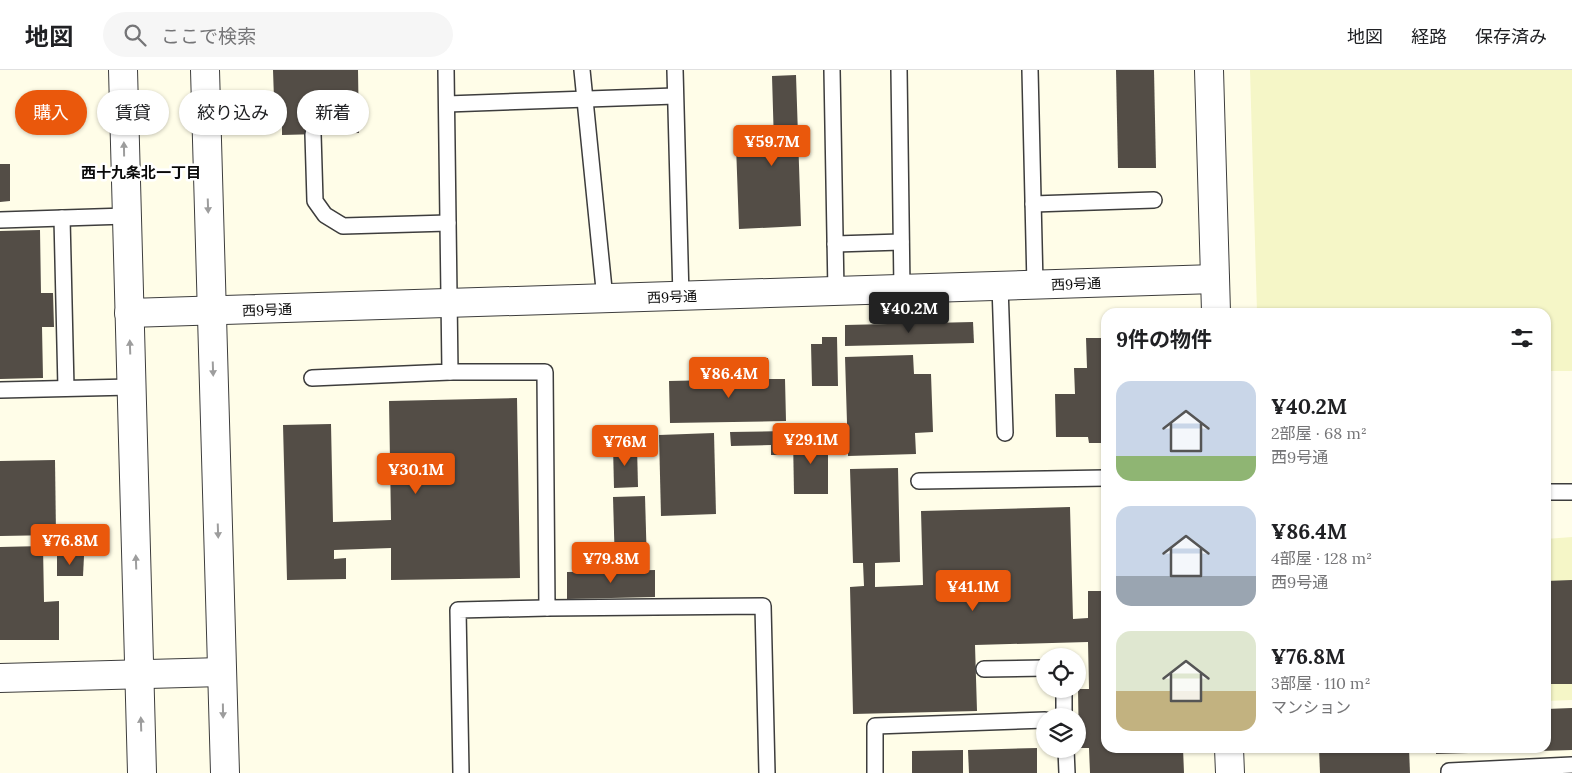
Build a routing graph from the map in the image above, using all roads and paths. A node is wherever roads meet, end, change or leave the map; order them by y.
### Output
1 (123, 70) edge
2 (204, 70) edge
3 (446, 70) edge
4 (582, 70) edge
5 (675, 70) edge
6 (832, 70) edge
7 (899, 70) edge
8 (1030, 70) edge
9 (1209, 70) edge
10 (675, 96) junction
11 (584, 99) junction
12 (446, 104) junction
13 (313, 135) edge
14 (1154, 200) dead end
15 (1032, 204) junction
16 (126, 216) junction
17 (62, 218) junction
18 (0, 220) edge
19 (448, 223) junction
20 (901, 242) junction
21 (835, 244) junction
22 (1215, 279) junction
23 (1034, 285) junction
24 (1000, 286) junction
25 (902, 290) junction
26 (836, 292) junction
27 (681, 296) junction
28 (604, 299) junction
29 (449, 304) junction
30 (1216, 308) edge
31 (211, 312) junction
32 (129, 313) junction
33 (450, 372) junction
34 (312, 378) dead end
35 (131, 387) junction
36 (66, 388) junction
37 (0, 390) edge
38 (1006, 432) dead end
39 (1101, 478) edge
40 (919, 481) dead end
41 (1551, 492) edge
42 (1572, 492) edge
43 (547, 608) junction
44 (1036, 668) edge
45 (984, 669) dead end
46 (222, 672) junction
47 (140, 676) junction
48 (0, 678) edge
49 (1036, 720) edge
50 (1229, 753) edge
51 (1066, 758) edge
52 (1572, 765) edge
53 (142, 773) edge
54 (225, 773) edge
55 (461, 773) edge
56 (767, 773) edge
57 (875, 773) edge
58 (1066, 773) edge
59 (1230, 773) edge
60 (1449, 773) edge

16 -> 1 street
2 -> 31 street
3 - 12 lane
4 - 11 lane
5 - 10 lane
6 - 21 lane
7 - 20 lane
8 - 15 lane
9 - 22 street
10 - 11 lane
10 - 27 lane
11 - 12 lane
11 - 28 lane
12 - 19 lane
13 - 19 lane
14 - 15 lane
15 - 23 lane
16 - 17 lane
16 - 32 street
17 - 18 lane
17 - 36 lane
19 - 29 lane
20 - 21 lane
20 - 25 lane
21 - 26 lane
22 - 23 street, 西9号通
22 - 30 street
23 - 24 street, 西9号通
24 - 25 street, 西9号通
24 - 38 lane
25 - 26 street, 西9号通
26 - 27 street, 西9号通
27 - 28 street, 西9号通
28 - 29 street, 西9号通
29 - 31 street, 西9号通
29 - 33 lane
31 - 32 street, 西9号通
31 -> 46 street
35 -> 32 street
33 - 34 lane
33 - 43 lane
35 - 36 lane
47 -> 35 street
36 - 37 lane
39 - 40 lane
41 - 42 lane
43 - 55 lane
43 - 56 lane
44 - 45 lane
46 - 47 street
46 -> 54 street
47 - 48 street
53 -> 47 street
49 - 57 lane
50 - 59 street
51 - 58 lane
52 - 60 lane

